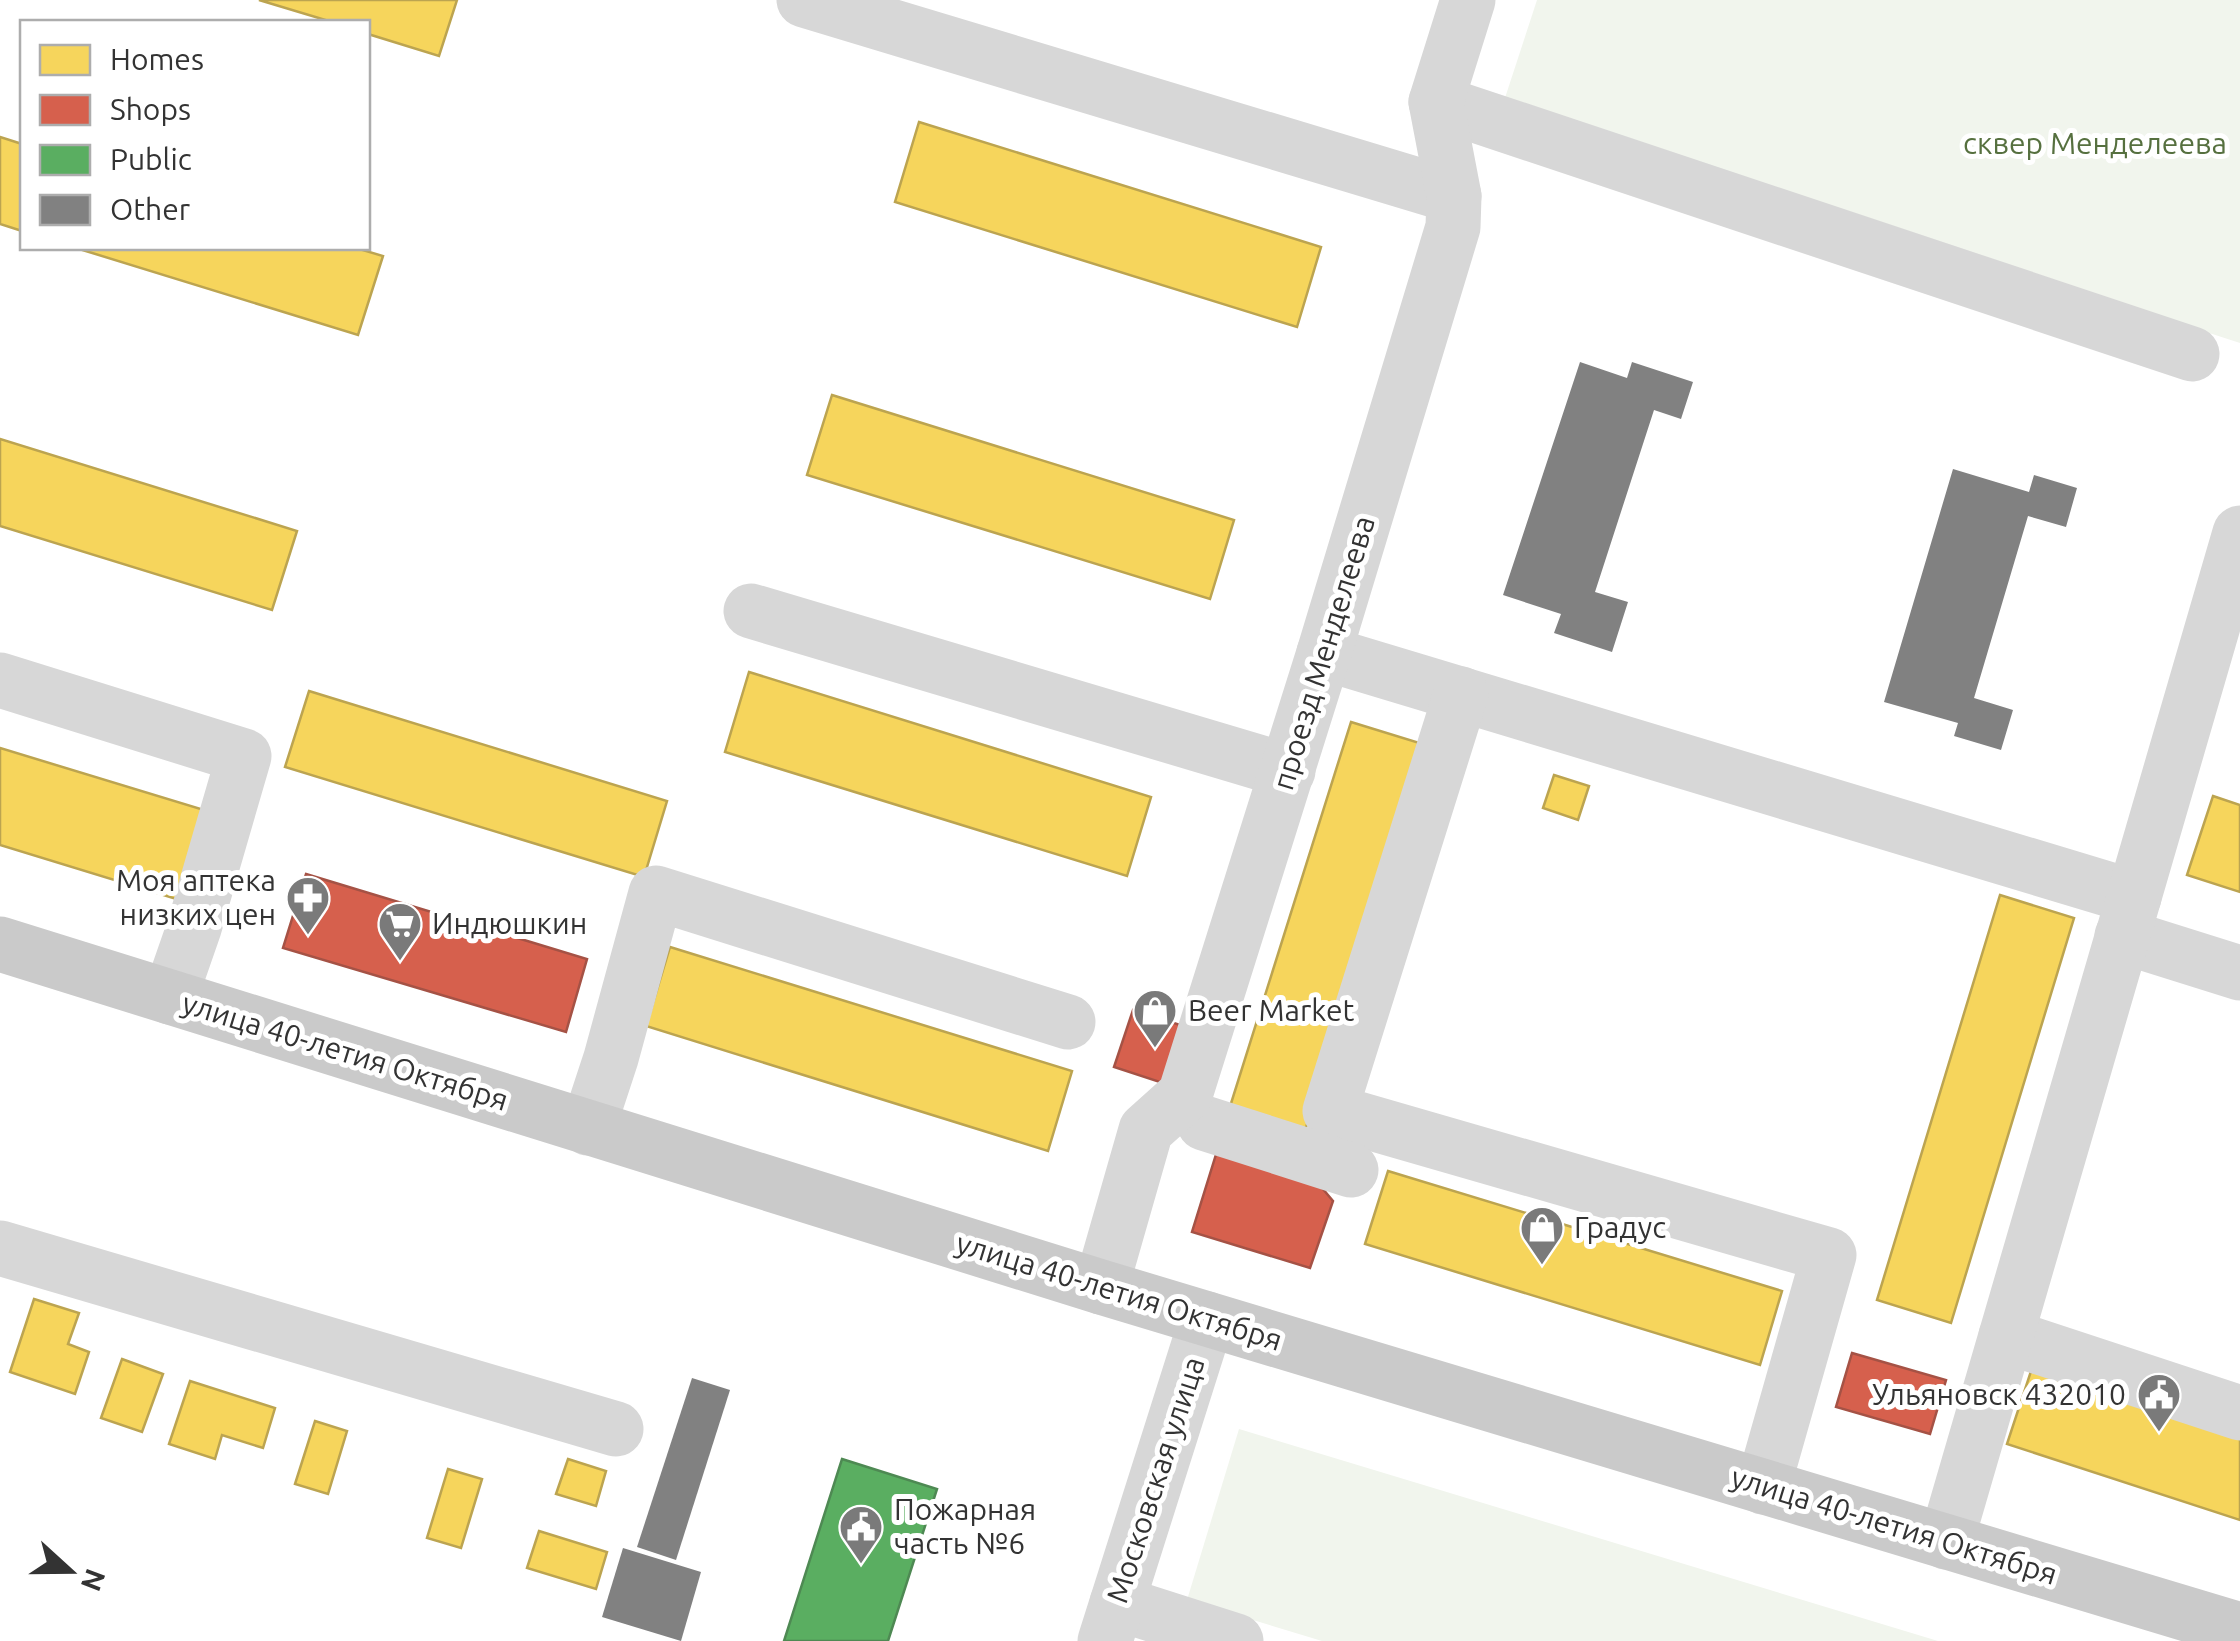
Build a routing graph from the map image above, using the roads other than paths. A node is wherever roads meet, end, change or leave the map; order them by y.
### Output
1 (804, 0) edge
2 (1468, 0) edge
3 (1436, 102) junction
4 (1454, 196) junction
5 (2192, 354) dead end
6 (2240, 533) edge
7 (751, 611) dead end
8 (1324, 654) junction
9 (0, 680) edge
10 (1461, 694) junction
11 (1288, 770) junction
12 (2128, 917) junction
13 (0, 944) edge
14 (2240, 974) edge
15 (170, 997) junction
16 (1068, 1022) dead end
17 (1204, 1123) dead end
18 (588, 1128) junction
19 (1351, 1170) dead end
20 (0, 1248) edge
21 (1100, 1287) junction
22 (1207, 1319) junction
23 (2006, 1336) junction
24 (2240, 1413) edge
25 (616, 1429) dead end
26 (1763, 1487) junction
27 (1946, 1542) junction
28 (1111, 1622) edge
29 (2240, 1630) edge
30 (1236, 1641) edge

1 - 4 street
2 - 3 street, проезд Менделеева
3 - 4 street, проезд Менделеева
3 - 5 street
4 - 8 street, проезд Менделеева
6 - 12 street
7 - 11 street
8 - 10 street
8 - 11 street, проезд Менделеева
9 - 15 street
10 - 12 street
10 - 26 street
11 - 21 street, проезд Менделеева
12 - 14 street
12 - 23 street
13 - 15 main road, улица 40-летия Октября
15 - 18 main road, улица 40-летия Октября
16 - 18 street
17 - 19 street
18 - 21 main road, улица 40-летия Октября
20 - 25 street
21 - 22 main road, улица 40-летия Октября
22 - 26 main road, улица 40-летия Октября
22 - 28 street, Московская улица
23 - 24 street
23 - 27 street
26 - 27 main road, улица 40-летия Октября
27 - 29 main road, улица 40-летия Октября
28 - 30 street

